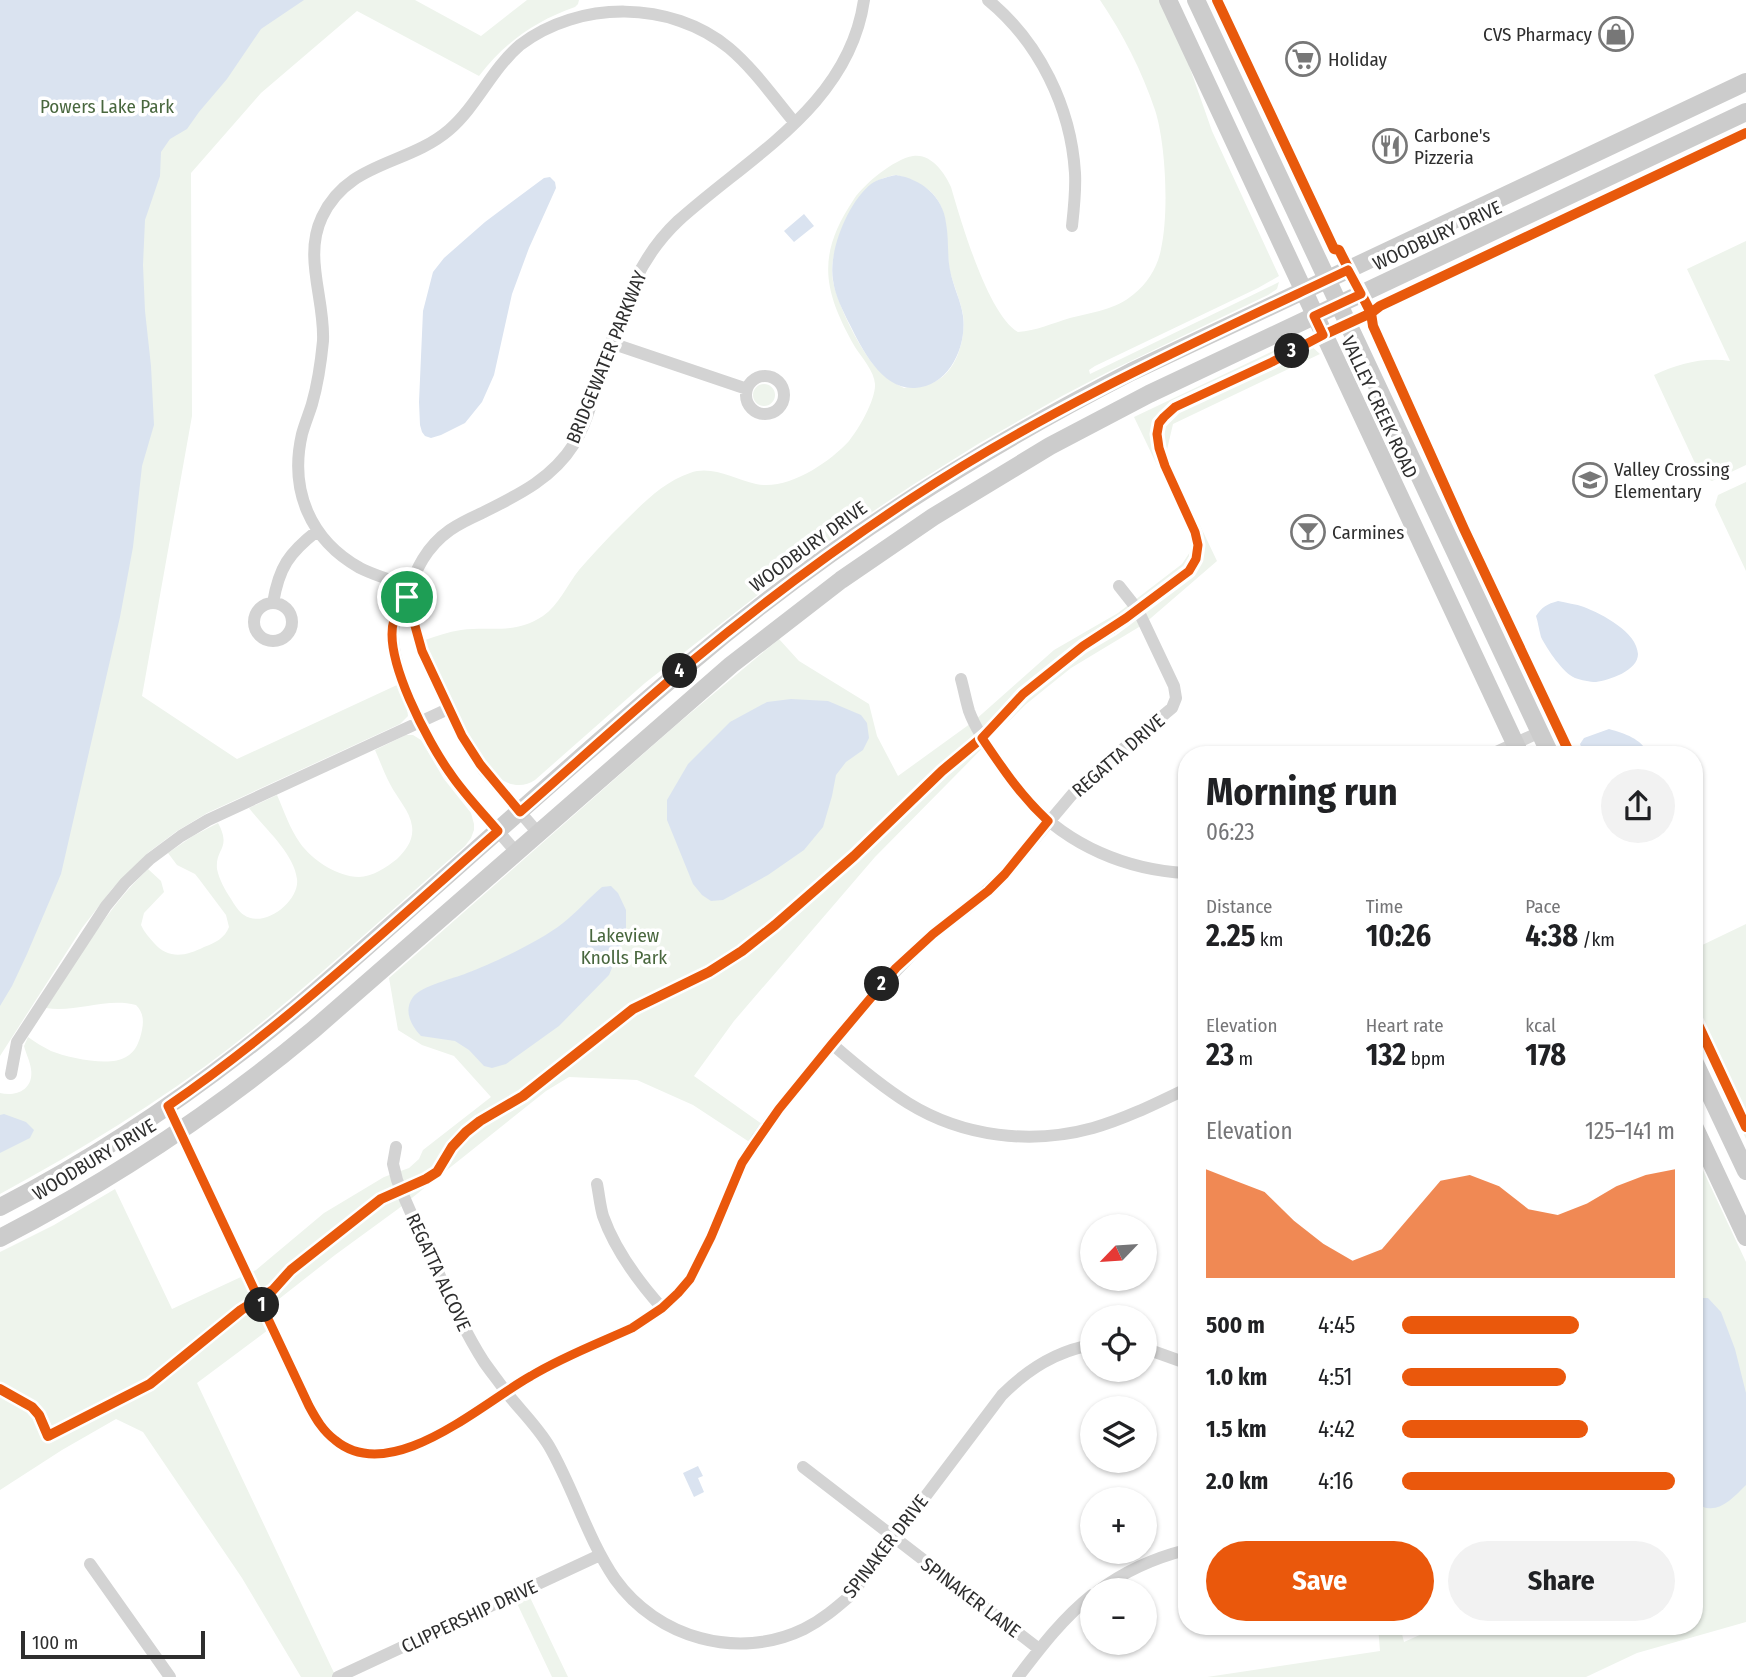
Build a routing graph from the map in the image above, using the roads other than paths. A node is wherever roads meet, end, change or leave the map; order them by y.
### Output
1 (864, 0) edge
2 (988, 0) edge
3 (1196, 0) edge
4 (1175, 3) edge
5 (590, 6) edge
6 (1746, 82) edge
7 (1746, 112) edge
8 (795, 124) junction
9 (1072, 226) dead end
10 (1327, 279) junction
11 (1303, 291) junction
12 (1339, 304) junction
13 (1314, 316) junction
14 (611, 343) junction
15 (747, 389) dead end
16 (317, 531) junction
17 (1119, 586) dead end
18 (408, 592) junction
19 (272, 603) dead end
20 (961, 679) dead end
21 (448, 709) junction
22 (421, 721) junction
23 (1539, 732) junction
24 (1516, 746) edge
25 (1521, 746) edge
26 (1546, 746) edge
27 (520, 812) junction
28 (1048, 821) junction
29 (498, 831) junction
30 (538, 833) junction
31 (516, 852) junction
32 (1178, 873) edge
33 (832, 1044) junction
34 (11, 1074) dead end
35 (1703, 1081) edge
36 (1178, 1097) edge
37 (168, 1106) junction
38 (180, 1131) junction
39 (1703, 1145) edge
40 (396, 1147) dead end
41 (1746, 1171) edge
42 (597, 1184) dead end
43 (0, 1206) edge
44 (1746, 1237) edge
45 (0, 1238) edge
46 (662, 1308) junction
47 (1080, 1347) edge
48 (1157, 1353) edge
49 (1178, 1360) edge
50 (506, 1391) junction
51 (803, 1467) dead end
52 (894, 1538) junction
53 (1178, 1553) edge
54 (600, 1555) junction
55 (90, 1564) dead end
56 (1117, 1578) edge
57 (1080, 1606) edge
58 (1040, 1649) junction
59 (170, 1677) edge
60 (338, 1677) edge
61 (1018, 1677) edge

1 - 8 street, BRIDGEWATER PARKWAY
2 - 9 street
3 - 10 main road, VALLEY CREEK ROAD
4 - 11 main road, VALLEY CREEK ROAD
5 - 8 street
5 - 16 street
6 - 10 main road, WOODBURY DRIVE
7 - 12 main road, WOODBURY DRIVE
8 - 14 street, BRIDGEWATER PARKWAY
10 - 11 main road, WOODBURY DRIVE
10 - 12 main road, VALLEY CREEK ROAD
11 - 13 main road, VALLEY CREEK ROAD
11 - 27 main road, WOODBURY DRIVE
12 - 13 main road, WOODBURY DRIVE
12 - 23 main road, VALLEY CREEK ROAD
13 - 24 main road, VALLEY CREEK ROAD
13 - 30 main road, WOODBURY DRIVE
14 - 15 street
14 - 18 street, BRIDGEWATER PARKWAY
16 - 18 street
16 - 19 street
17 - 28 street, REGATTA DRIVE
18 - 21 street
18 - 22 street, BRIDGEWATER PARKWAY
20 - 28 street
21 - 22 street
21 - 27 street
22 - 29 street, BRIDGEWATER PARKWAY
22 - 34 street
23 - 25 street
23 - 26 main road, VALLEY CREEK ROAD
27 - 29 main road, WOODBURY DRIVE
27 - 30 street
28 - 32 street
28 - 33 street, REGATTA DRIVE
29 - 31 street, BRIDGEWATER PARKWAY
29 - 37 main road, WOODBURY DRIVE
30 - 31 main road, WOODBURY DRIVE
31 - 38 main road, WOODBURY DRIVE
33 - 36 street
33 - 46 street, REGATTA DRIVE
35 - 41 main road
37 - 38 street, REGATTA DRIVE
37 - 43 main road, WOODBURY DRIVE
38 - 45 main road, WOODBURY DRIVE
38 - 50 street, REGATTA DRIVE
39 - 44 main road
40 - 50 street, REGATTA ALCOVE
42 - 46 street
46 - 50 street, REGATTA DRIVE
47 - 52 street, SPINAKER DRIVE
48 - 49 street
50 - 54 street, SPINAKER DRIVE
51 - 52 street, SPINAKER LANE
52 - 54 street, SPINAKER DRIVE
52 - 58 street, SPINAKER LANE
53 - 56 street
54 - 60 street, CLIPPERSHIP DRIVE
55 - 59 street
57 - 58 street
58 - 61 street

